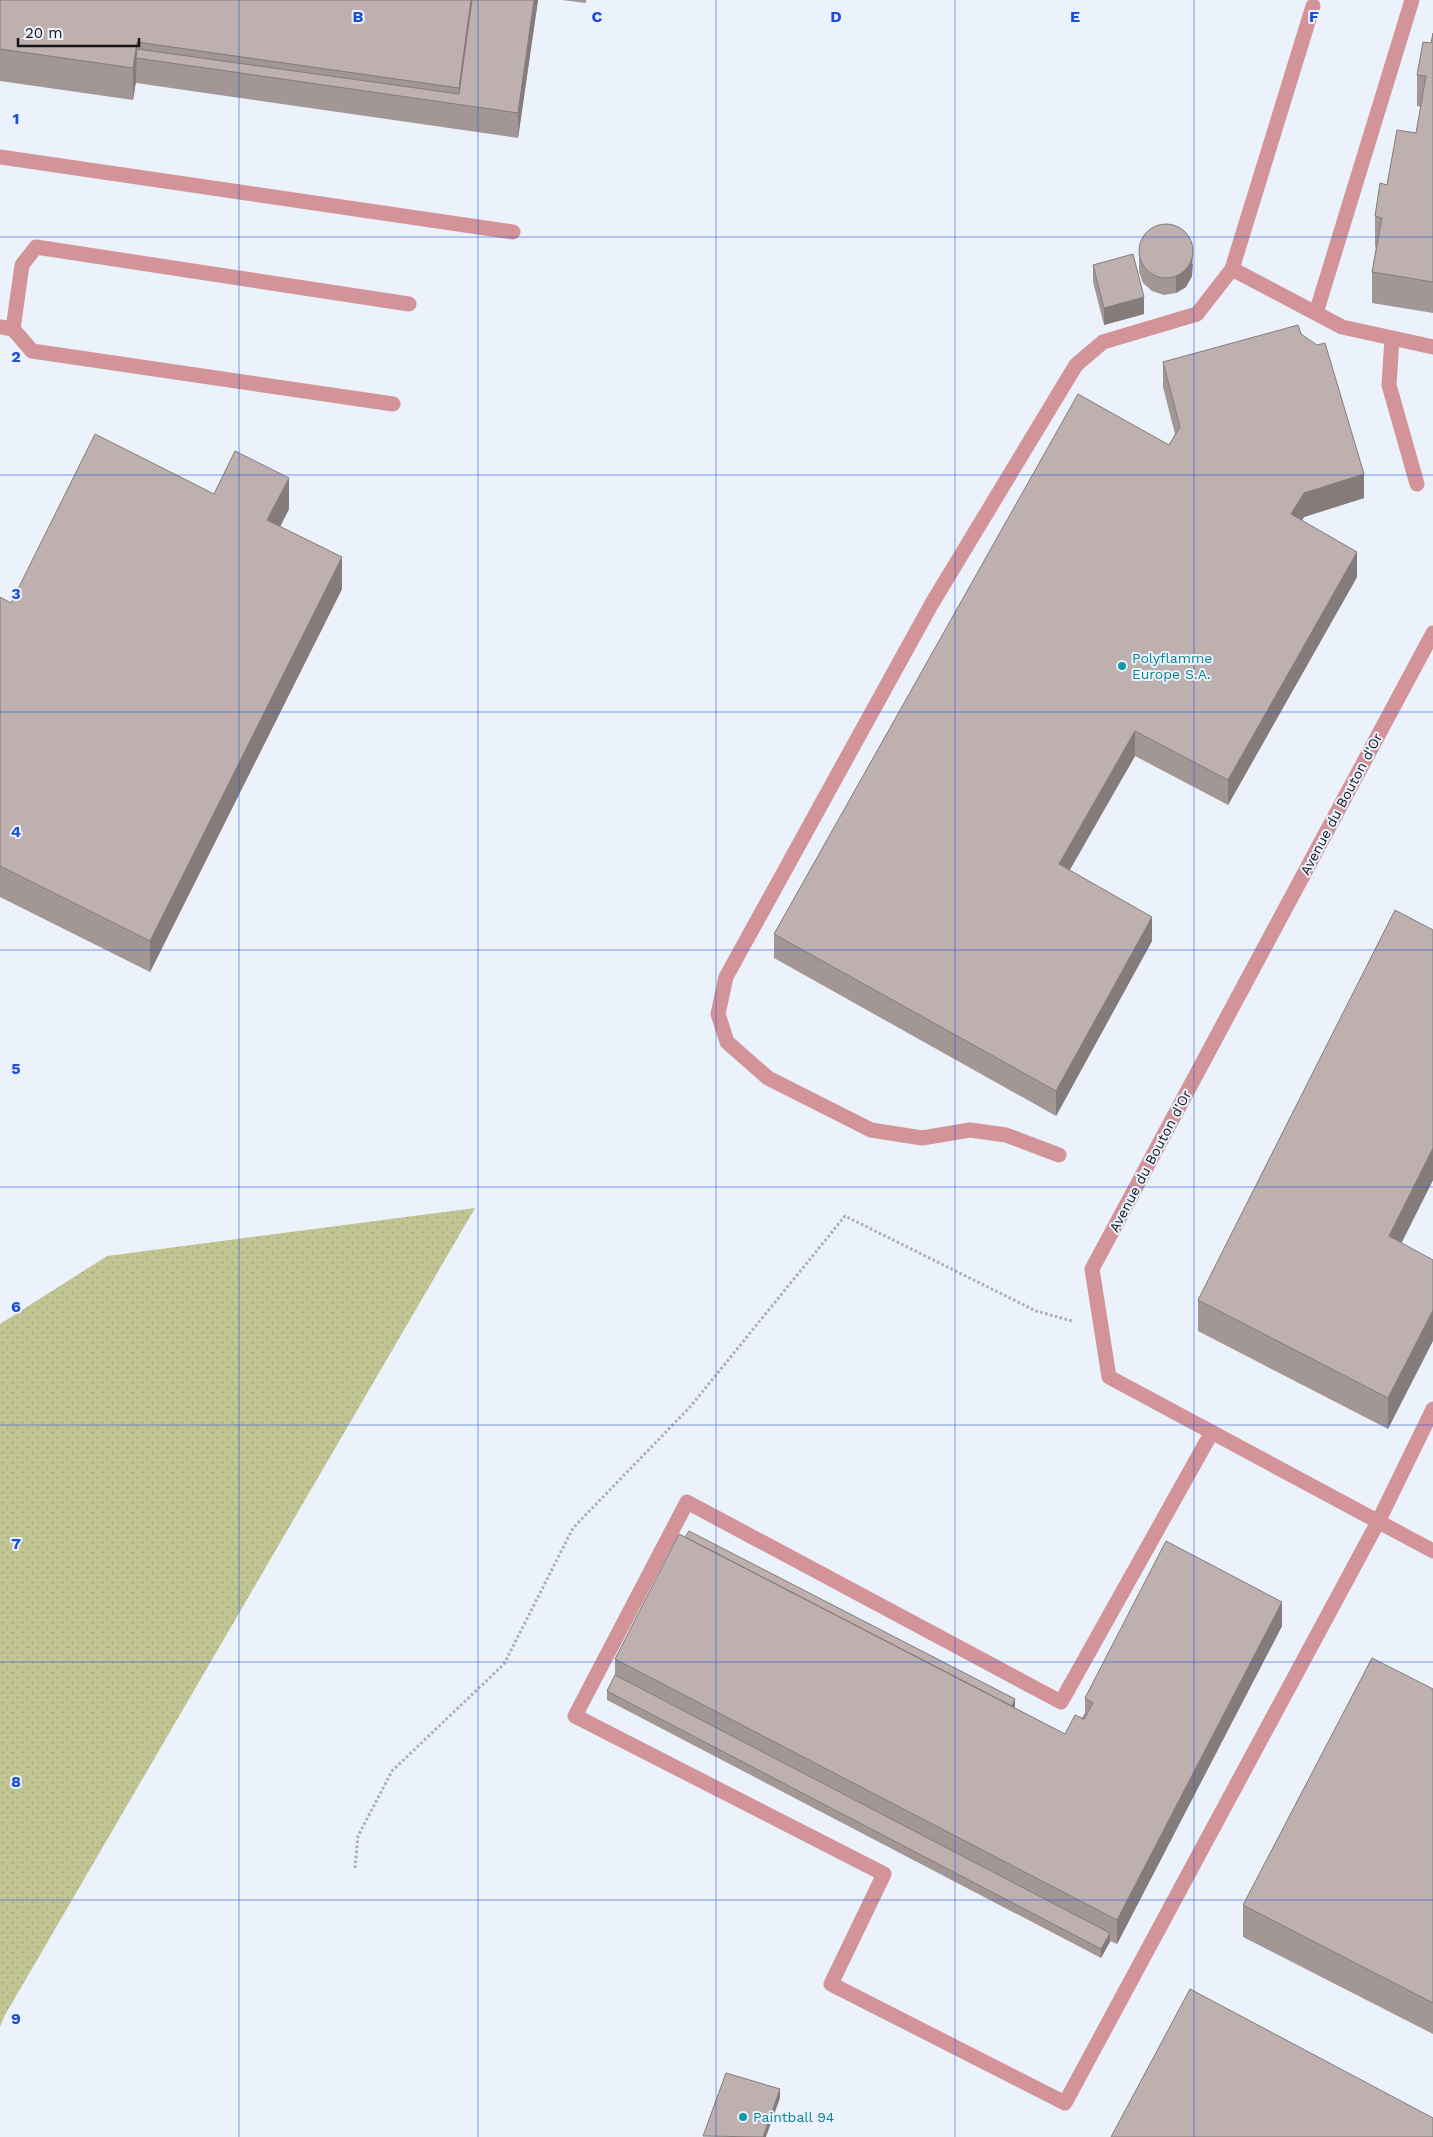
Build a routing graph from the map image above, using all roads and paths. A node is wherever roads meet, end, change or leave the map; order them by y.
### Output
1 (1412, 0) edge
2 (1314, 6) dead end
3 (0, 157) edge
4 (513, 232) dead end
5 (1232, 269) junction
6 (409, 304) dead end
7 (1316, 313) junction
8 (6, 328) edge
9 (1392, 338) junction
10 (1433, 346) edge
11 (393, 404) dead end
12 (1417, 484) dead end
13 (1433, 633) edge
14 (1059, 1155) dead end
15 (1101, 1329) junction
16 (1433, 1409) edge
17 (1212, 1432) junction
18 (1378, 1522) junction
19 (1433, 1551) edge
20 (355, 1868) dead end

1 - 7 street
2 - 5 street
3 - 4 street
5 - 7 street
5 - 14 street
6 - 8 street
7 - 9 street
8 - 11 street
9 - 10 street
9 - 12 street
13 - 15 street, Avenue du Bouton d'Or
15 - 17 street, Avenue du Bouton d'Or
15 - 20 path
16 - 18 street
17 - 18 street, Avenue du Bouton d'Or
17 - 18 street
18 - 19 street, Avenue du Bouton d'Or

